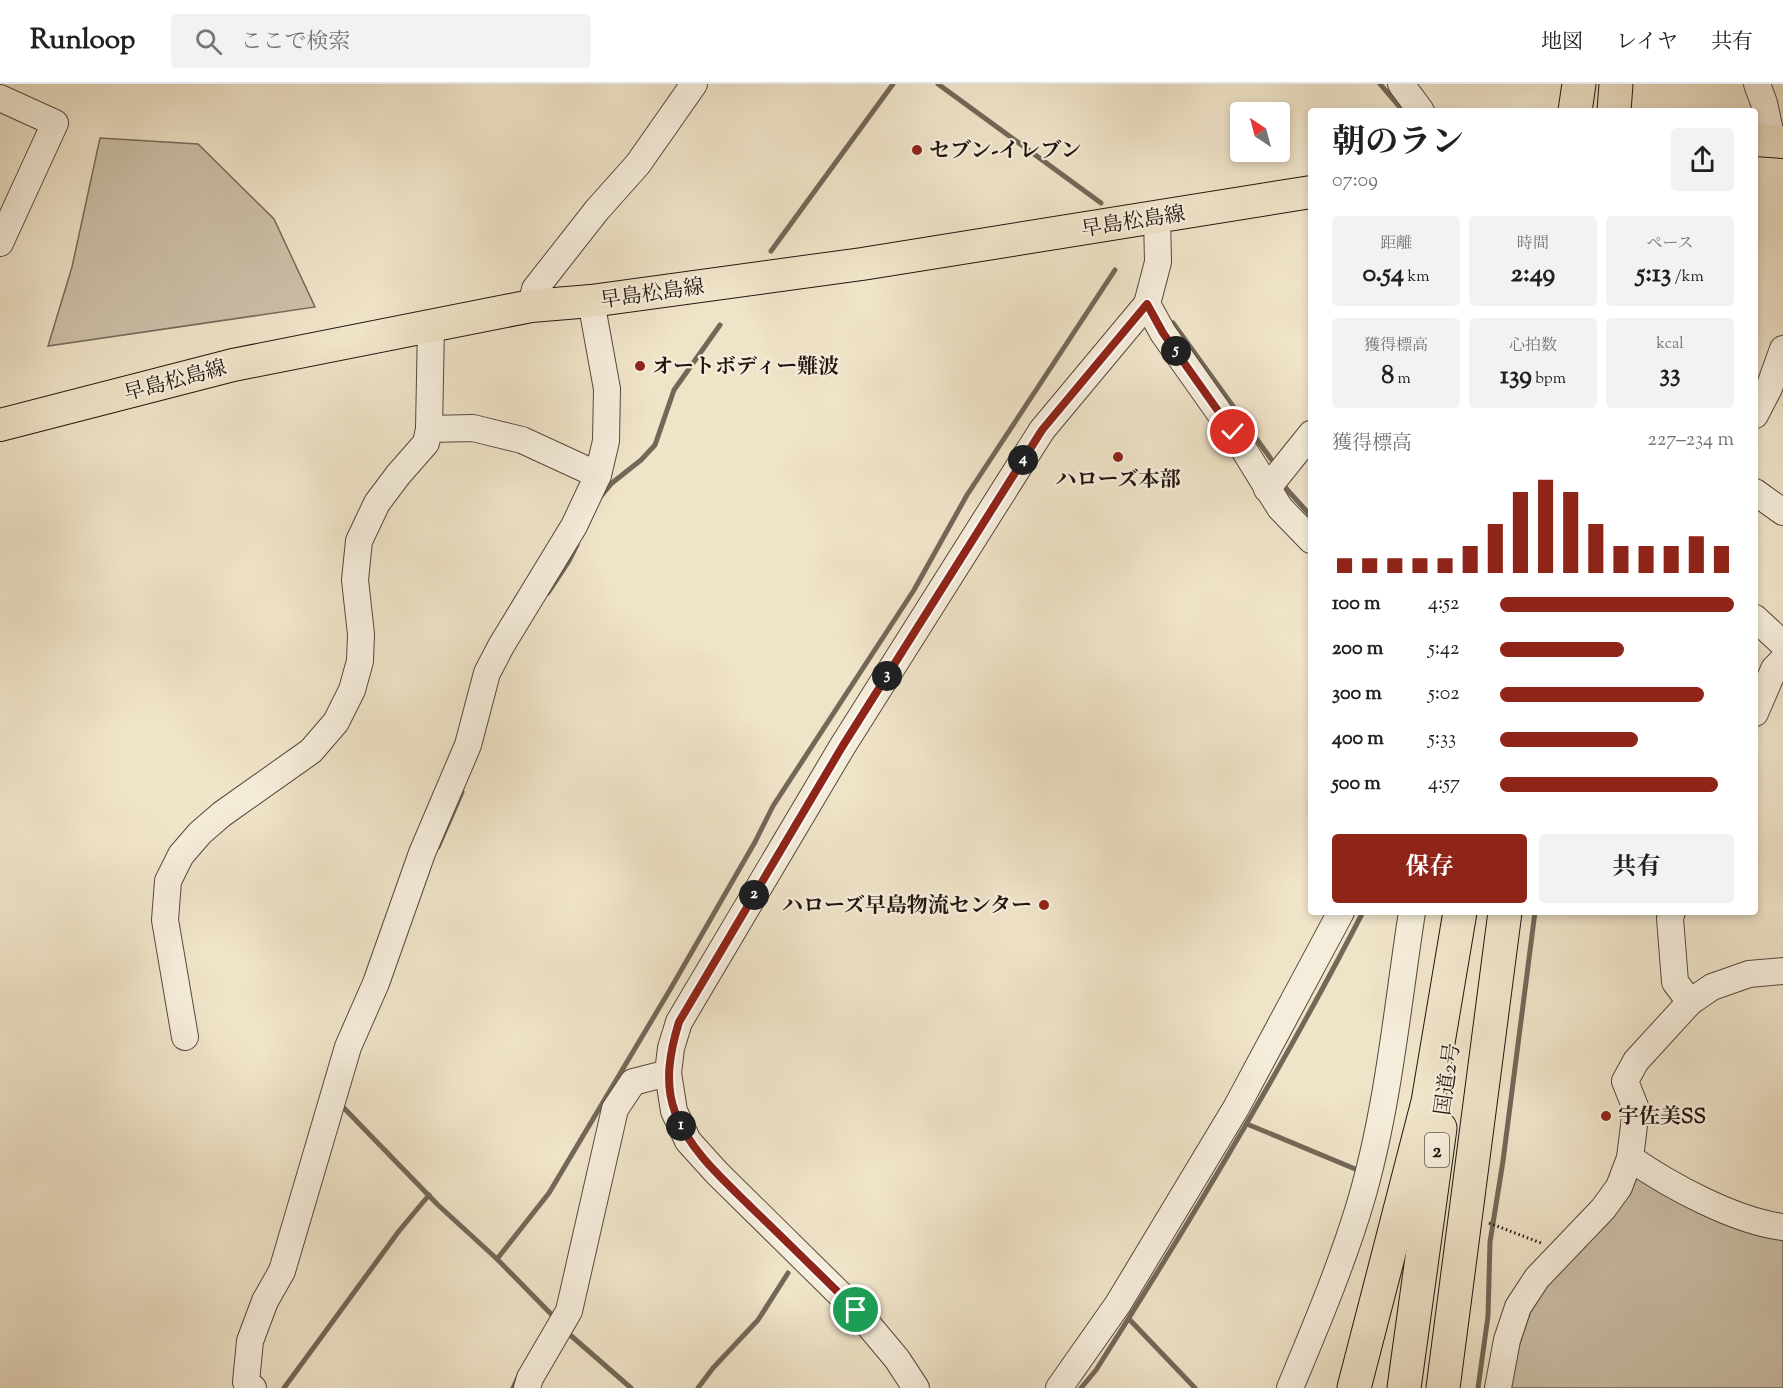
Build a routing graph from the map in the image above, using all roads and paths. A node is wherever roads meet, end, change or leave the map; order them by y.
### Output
1 (694, 84) edge
2 (1401, 84) edge
3 (1579, 84) edge
4 (1616, 84) edge
5 (1757, 84) edge
6 (0, 98) edge
7 (1419, 108) edge
8 (1575, 108) edge
9 (1614, 108) edge
10 (1770, 141) edge
11 (1308, 192) edge
12 (9, 200) edge
13 (1157, 216) junction
14 (0, 243) edge
15 (591, 301) junction
16 (1147, 304) junction
17 (531, 306) junction
18 (431, 326) junction
19 (1783, 349) edge
20 (1758, 409) edge
21 (0, 425) edge
22 (429, 429) junction
23 (1308, 438) edge
24 (598, 475) junction
25 (1267, 489) junction
26 (1758, 494) edge
27 (1783, 512) edge
28 (1308, 537) edge
29 (1758, 620) edge
30 (1780, 633) edge
31 (1783, 660) edge
32 (1758, 706) edge
33 (1339, 915) edge
34 (1412, 915) edge
35 (1459, 915) edge
36 (1470, 915) edge
37 (1505, 915) edge
38 (1666, 915) edge
39 (1783, 971) edge
40 (1690, 1002) junction
41 (184, 1037) dead end
42 (668, 1073) junction
43 (1630, 1158) junction
44 (1489, 1223) dead end
45 (1783, 1227) edge
46 (1562, 1251) junction
47 (253, 1388) edge
48 (526, 1388) edge
49 (916, 1388) edge
50 (1059, 1388) edge
51 (1290, 1388) edge
52 (1354, 1388) edge
53 (1404, 1388) edge
54 (1443, 1388) edge
55 (1498, 1388) edge

1 - 17 street
2 - 7 street
3 - 8 highway
4 - 9 highway
5 - 10 street
6 - 12 street
11 - 13 main road, 早島松島線
12 - 14 street
13 - 15 main road, 早島松島線
13 - 16 street
15 - 17 main road, 早島松島線
15 - 24 street
16 - 25 street
16 - 42 street
17 - 18 main road, 早島松島線
18 - 21 main road, 早島松島線
18 - 22 street
19 - 20 street
22 - 24 street
22 - 41 street
23 - 25 street
24 - 47 street
25 - 28 street
26 - 27 street
29 - 30 street
31 - 32 street
33 - 50 street
34 - 51 street
35 - 52 highway
36 - 53 highway, 国道2号 / 2
37 - 54 highway, 国道2号 / 2
38 - 40 street
39 - 40 street
40 - 43 street
42 - 48 street
42 - 49 street
43 - 45 street
43 - 46 street
44 - 46 path
46 - 55 street

